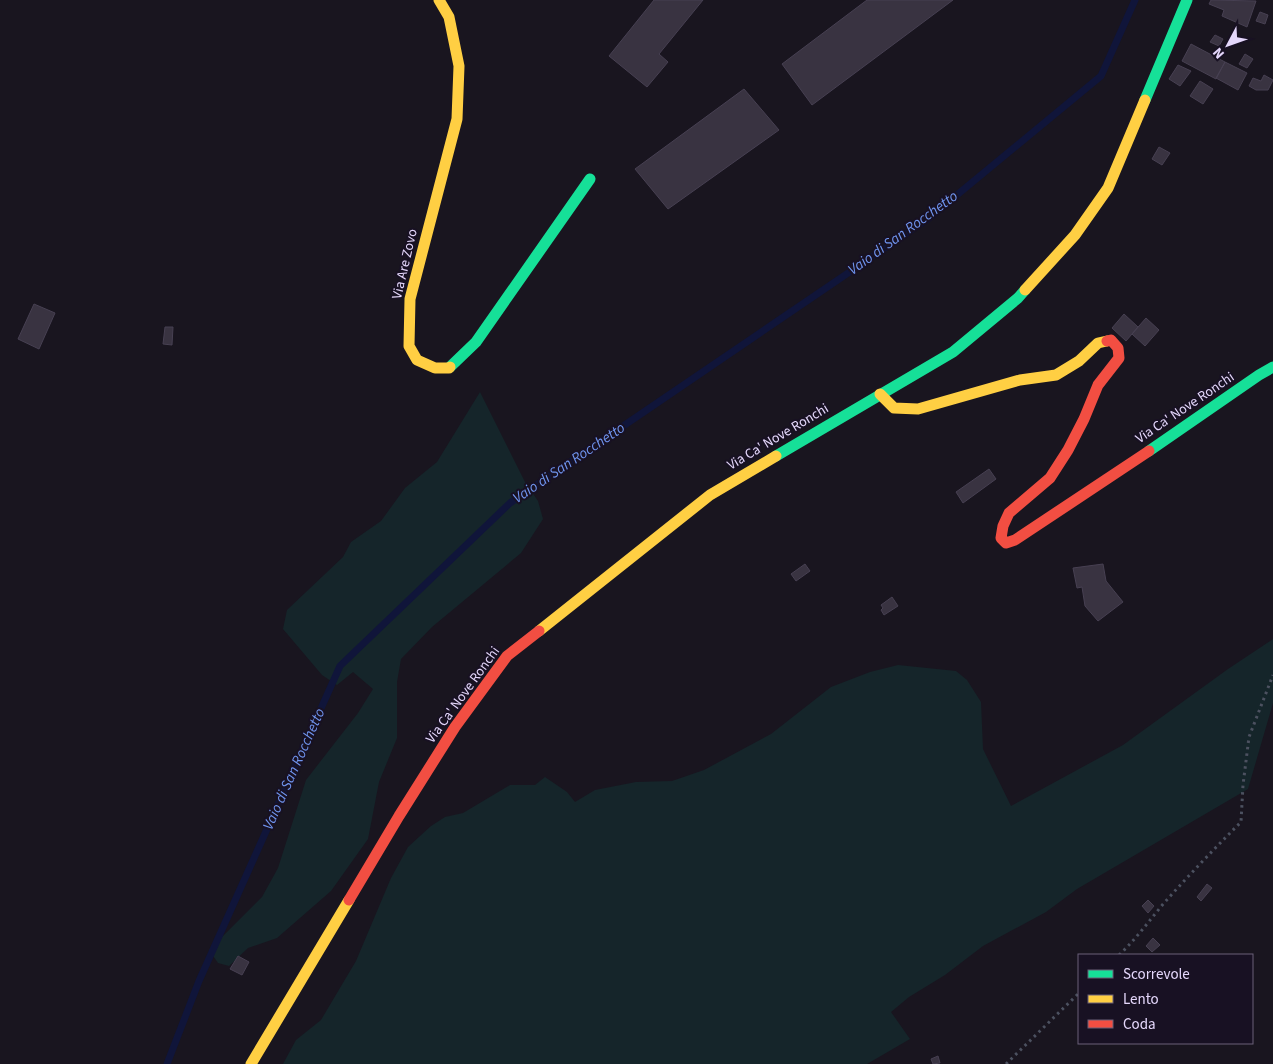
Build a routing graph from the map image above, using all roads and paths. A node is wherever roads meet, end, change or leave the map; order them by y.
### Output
1 (439, 0) edge
2 (1187, 0) edge
3 (590, 179) dead end
4 (1273, 367) edge
5 (880, 394) junction
6 (1273, 675) edge
7 (1120, 954) edge
8 (1078, 994) edge
9 (251, 1064) edge
10 (1006, 1064) edge

1 - 3 street, Via Are Zovo
2 - 5 street, Via Ca' Nove Ronchi
4 - 5 street, Via Ca' Nove Ronchi
5 - 9 street, Via Ca' Nove Ronchi
6 - 7 path
8 - 10 path

